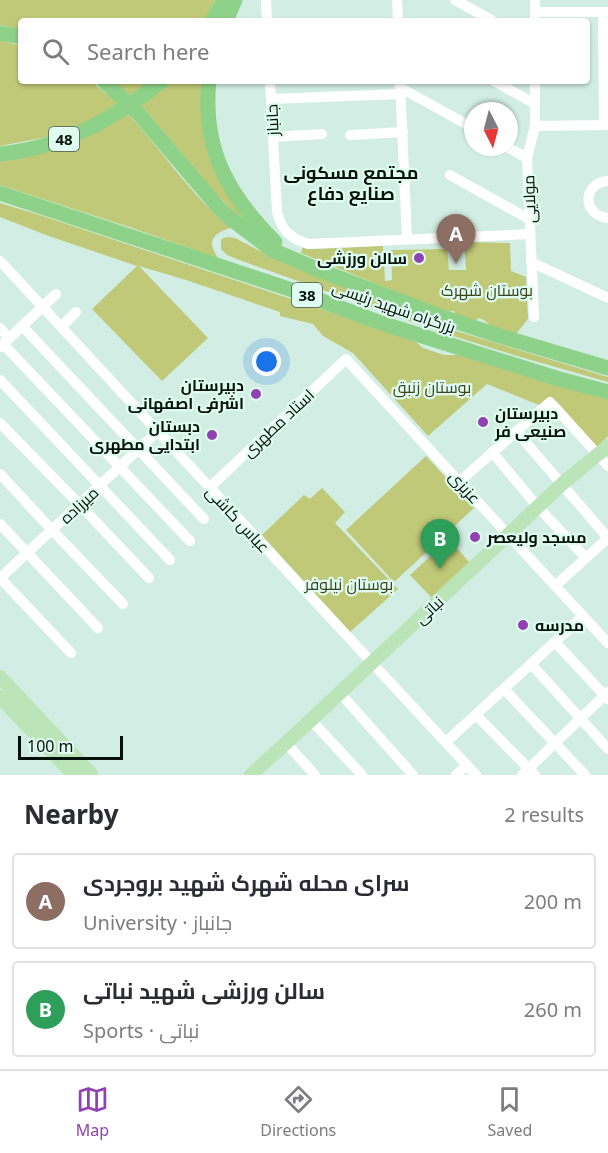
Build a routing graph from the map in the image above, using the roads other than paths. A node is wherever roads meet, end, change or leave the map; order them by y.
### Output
1 (224, 0) edge
2 (235, 0) edge
3 (266, 0) edge
4 (397, 0) edge
5 (455, 0) edge
6 (535, 0) edge
7 (606, 12) edge
8 (535, 17) edge
9 (214, 18) edge
10 (227, 18) edge
11 (267, 18) edge
12 (398, 18) edge
13 (488, 18) edge
14 (0, 33) edge
15 (18, 37) edge
16 (606, 69) edge
17 (107, 84) edge
18 (158, 84) edge
19 (209, 84) edge
20 (270, 84) edge
21 (499, 84) edge
22 (535, 84) edge
23 (401, 88) edge
24 (271, 99) junction
25 (535, 104) junction
26 (464, 123) edge
27 (606, 125) edge
28 (535, 126) junction
29 (403, 132) junction
30 (322, 134) dead end
31 (350, 135) dead end
32 (273, 137) junction
33 (518, 153) edge
34 (0, 154) edge
35 (527, 158) junction
36 (450, 175) dead end
37 (608, 181) edge
38 (2, 195) edge
39 (608, 218) edge
40 (530, 219) junction
41 (530, 234) junction
42 (407, 239) junction
43 (292, 259) junction
44 (0, 261) edge
45 (531, 262) junction
46 (56, 294) dead end
47 (608, 298) edge
48 (42, 307) junction
49 (76, 312) dead end
50 (534, 317) dead end
51 (22, 326) junction
52 (61, 327) junction
53 (0, 328) edge
54 (4, 343) edge
55 (346, 359) joint
56 (608, 368) edge
57 (0, 380) edge
58 (608, 392) edge
59 (0, 423) edge
60 (516, 431) junction
61 (157, 432) junction
62 (139, 449) junction
63 (492, 452) junction
64 (605, 456) edge
65 (120, 467) junction
66 (0, 474) edge
67 (460, 481) junction
68 (562, 484) junction
69 (99, 486) junction
70 (209, 488) junction
71 (80, 504) junction
72 (538, 507) junction
73 (204, 519) dead end
74 (0, 524) edge
75 (52, 530) junction
76 (508, 535) junction
77 (608, 538) edge
78 (190, 541) dead end
79 (27, 553) junction
80 (586, 558) junction
81 (170, 560) dead end
82 (0, 578) edge
83 (149, 578) dead end
84 (555, 586) junction
85 (123, 604) dead end
86 (583, 616) junction
87 (98, 628) dead end
88 (555, 642) junction
89 (608, 643) edge
90 (71, 653) dead end
91 (372, 663) junction
92 (531, 664) junction
93 (0, 677) edge
94 (504, 689) junction
95 (340, 693) junction
96 (607, 696) edge
97 (0, 697) edge
98 (476, 715) junction
99 (581, 719) junction
100 (311, 720) junction
101 (446, 742) junction
102 (286, 743) junction
103 (555, 743) junction
104 (608, 749) edge
105 (467, 765) junction
106 (256, 773) edge
107 (528, 773) edge
108 (74, 775) edge
109 (92, 775) edge
110 (315, 775) edge
111 (362, 775) edge
112 (413, 775) edge
113 (456, 775) edge
114 (476, 775) edge
115 (585, 775) edge

1 - 9 highway
2 - 10 highway
3 - 11 street
4 - 12 street
5 - 13 street
6 - 8 street
7 - 8 street
7 - 16 street
14 - 15 highway
16 - 27 street
17 - 43 highway, بزرگراه شهید رئیسی / 38
18 - 34 highway, 48
19 - 43 highway
20 - 24 street, جانباز
21 - 25 street
22 - 25 street, مولايی
23 - 24 street
23 - 26 street
23 - 29 street
24 - 32 street, جانباز
25 - 28 street, مولايی
27 - 28 street
28 - 35 street, مولايی
29 - 31 street
29 - 42 street
30 - 32 street
32 - 42 street, جانباز
33 - 35 street
35 - 40 street, مولايی
36 - 40 street
37 - 39 street
38 - 58 highway, بزرگراه شهید رئیسی / 38
40 - 41 street, مولايی
41 - 42 street, جانباز
41 - 45 street, مولايی
43 - 56 highway, بزرگراه شهید رئیسی / 38
44 - 48 street, عباس کاشی
45 - 47 street
45 - 50 street, مولايی
46 - 48 street
48 - 51 street
48 - 52 street, عباس کاشی
49 - 52 street
51 - 54 street
51 - 62 street
52 - 61 street, عباس کاشی
53 - 54 street
54 - 65 street
55 - 67 street, عزیزی
55 - 70 street, استاد مطهری
57 - 69 street
59 - 71 street
60 - 63 street
60 - 64 street
60 - 68 street
61 - 62 street, میرزاده
61 - 70 street, عباس کاشی
62 - 65 street, میرزاده
62 - 73 street
63 - 67 street
63 - 72 street
64 - 68 main road, نباتی
65 - 69 street, میرزاده
65 - 78 street
66 - 75 street
67 - 76 street, عزیزی
68 - 72 main road, نباتی
68 - 77 street
69 - 71 street, میرزاده
69 - 81 street
70 - 91 street, عباس کاشی
71 - 75 street, میرزاده
71 - 83 street
72 - 76 main road, نباتی
72 - 80 street
74 - 79 street
75 - 79 street, میرزاده
75 - 85 street
76 - 84 street, عزیزی
76 - 91 main road, نباتی
77 - 80 street
79 - 82 street, میرزاده
79 - 87 street
80 - 84 street
82 - 90 street
84 - 86 street, عزیزی
86 - 88 street
86 - 89 street, عزیزی
88 - 92 street
88 - 96 street
91 - 95 main road, نباتی
91 - 101 street, عباس کاشی
92 - 94 street
92 - 99 street
93 - 109 main road
94 - 98 street
94 - 103 street
95 - 100 main road, نباتی
95 - 112 street
96 - 99 street
97 - 108 main road
98 - 101 street
98 - 107 street
99 - 103 street
99 - 104 street
100 - 102 main road, نباتی
100 - 111 street
101 - 105 street, عباس کاشی
102 - 106 main road, نباتی
102 - 110 street
103 - 107 street
103 - 115 street
105 - 113 street
105 - 114 street, عباس کاشی

